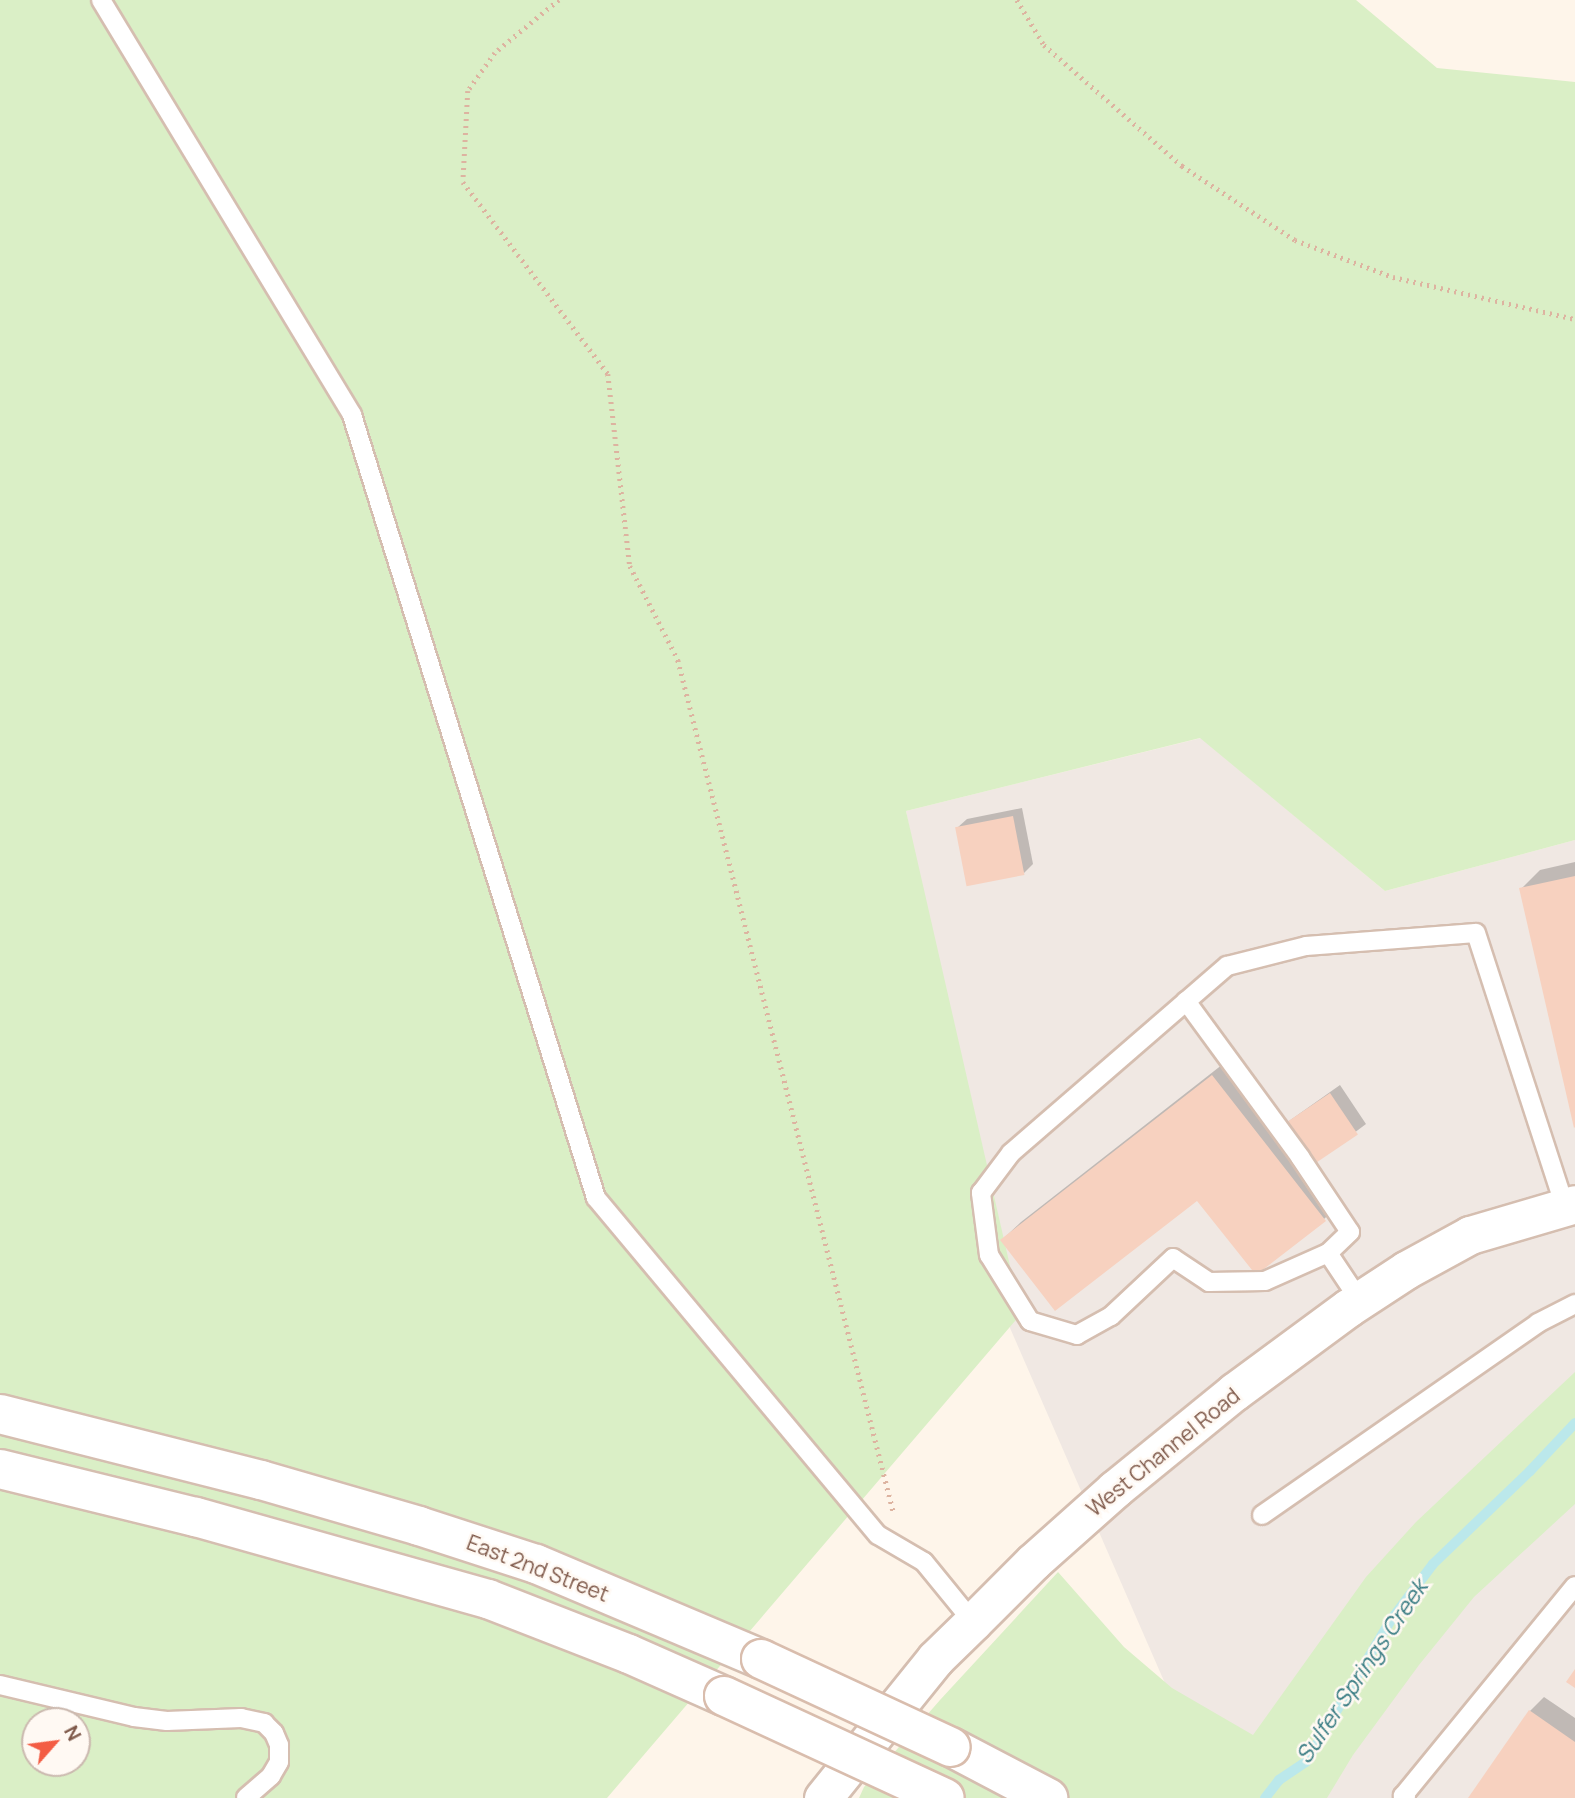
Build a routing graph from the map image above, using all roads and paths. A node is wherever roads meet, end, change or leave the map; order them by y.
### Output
1 (101, 0) edge
2 (559, 0) edge
3 (1017, 0) edge
4 (1575, 319) edge
5 (1186, 1001) junction
6 (1570, 1206) edge
7 (1328, 1253) junction
8 (1360, 1301) junction
9 (1575, 1304) edge
10 (0, 1414) edge
11 (0, 1469) edge
12 (1262, 1515) dead end
13 (895, 1517) dead end
14 (1571, 1597) edge
15 (973, 1622) junction
16 (0, 1685) edge
17 (246, 1798) edge
18 (823, 1798) edge
19 (945, 1798) edge
20 (1048, 1798) edge
21 (1406, 1798) edge

1 - 15 lane
2 - 13 path
3 - 4 path
5 - 6 lane
5 - 7 lane
5 - 7 lane
6 - 8 street, West Channel Road
7 - 8 lane
8 - 15 street, West Channel Road
9 - 12 lane
10 - 20 main road, East 2nd Street, bridge
11 - 19 main road, bridge
14 - 21 lane
15 - 18 street, West Channel Road
16 - 17 lane

